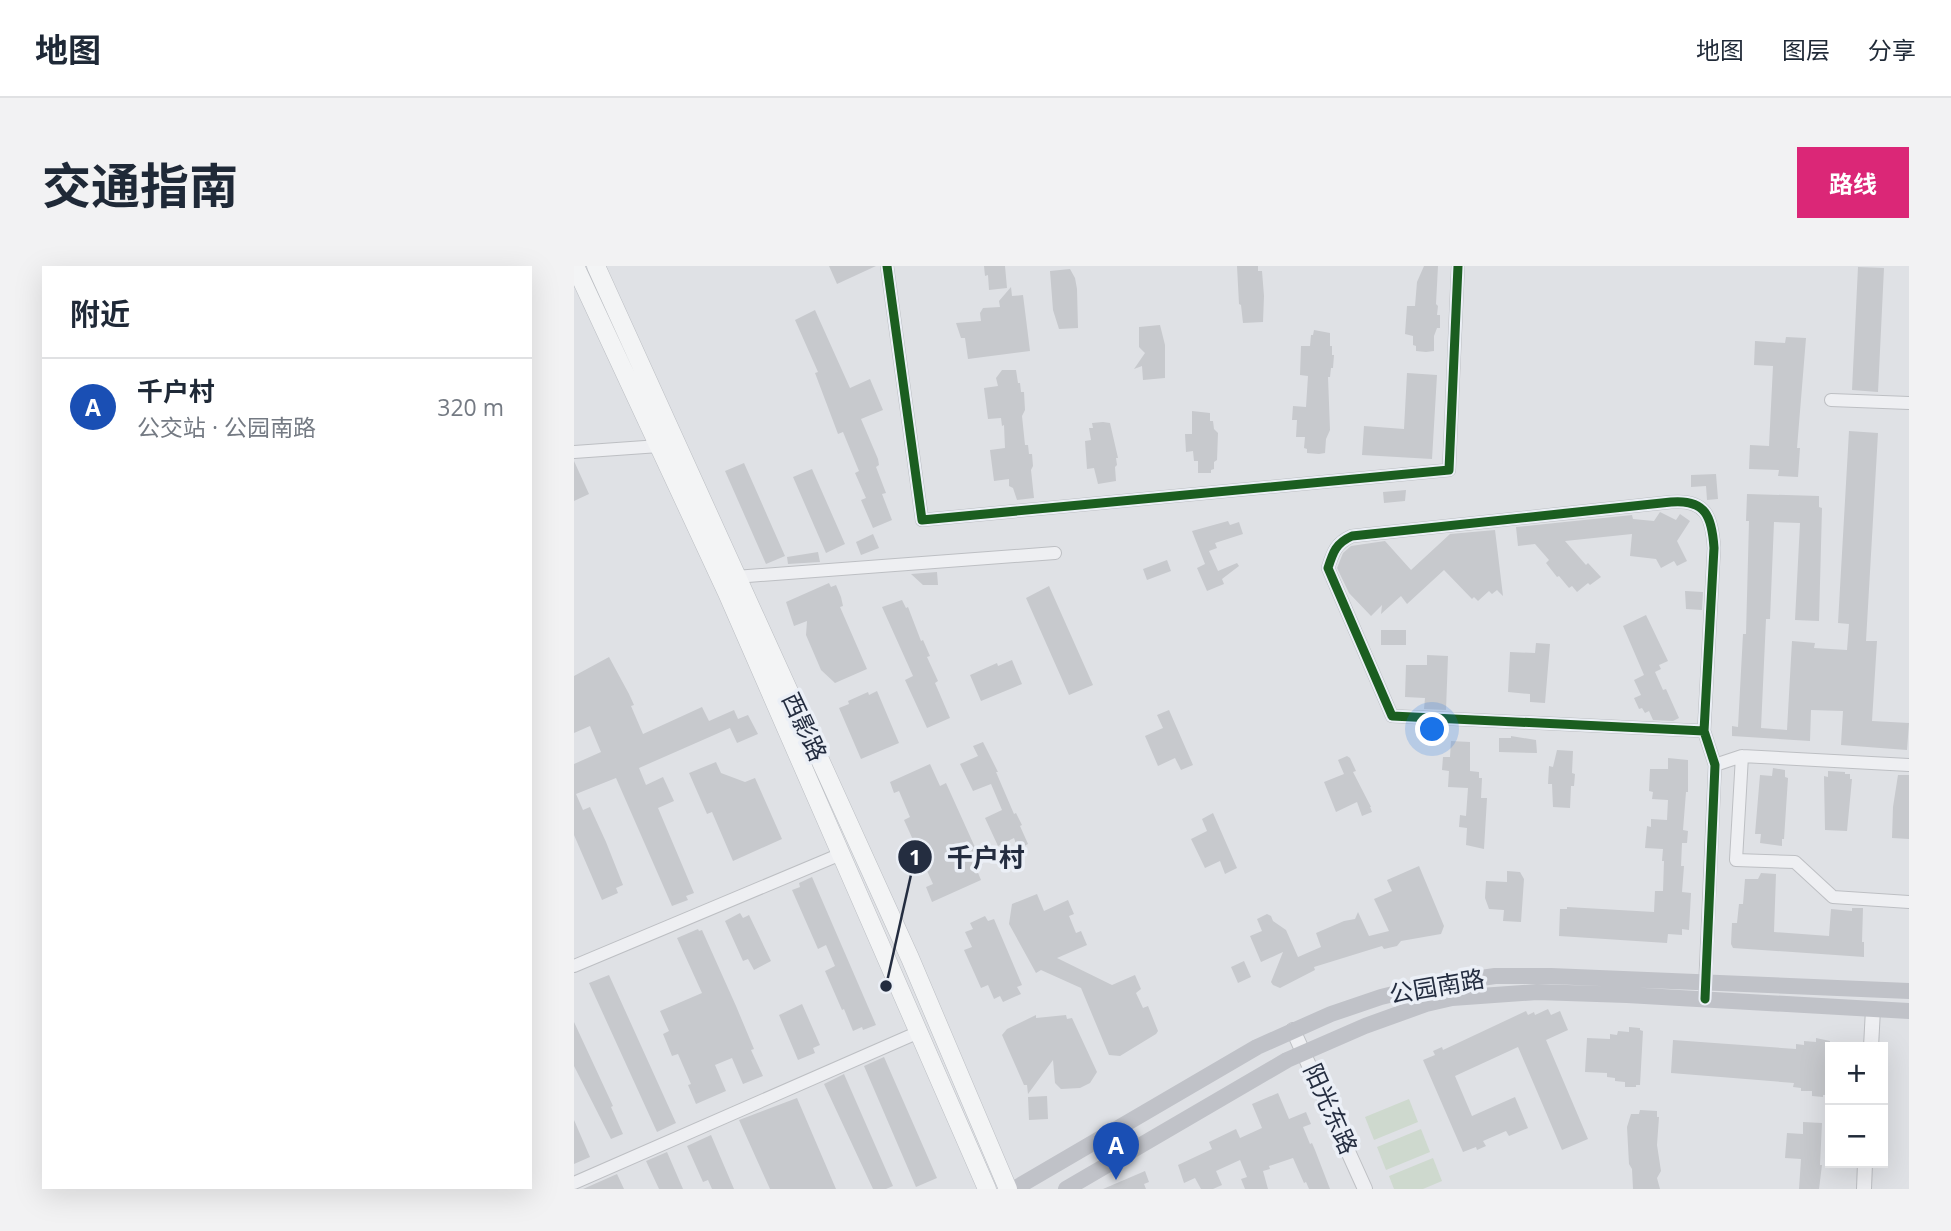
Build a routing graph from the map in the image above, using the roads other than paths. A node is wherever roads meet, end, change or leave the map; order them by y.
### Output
1 (596, 266) edge
2 (887, 266) edge
3 (1458, 266) edge
4 (577, 268) edge
5 (1831, 400) dead end
6 (1909, 403) edge
7 (659, 446) junction
8 (574, 452) edge
9 (1055, 553) dead end
10 (735, 577) junction
11 (1704, 731) junction
12 (1742, 755) junction
13 (1715, 765) junction
14 (1909, 765) edge
15 (841, 854) junction
16 (1909, 902) edge
17 (574, 966) edge
18 (1705, 991) junction
19 (1909, 992) edge
20 (1873, 1009) junction
21 (1909, 1011) edge
22 (1293, 1030) junction
23 (919, 1032) junction
24 (1871, 1042) edge
25 (1304, 1052) junction
26 (1865, 1168) edge
27 (574, 1184) edge
28 (987, 1189) edge
29 (1008, 1189) edge
30 (1014, 1189) edge
31 (1066, 1189) edge
32 (1365, 1189) edge
33 (1864, 1189) edge

1 - 10 main road, 西影路
2 - 3 street
4 - 7 main road, 西影路
5 - 6 street
7 - 8 street
7 - 15 main road, 西影路
9 - 10 street
10 - 29 main road, 西影路
11 - 11 street
11 - 13 street
12 - 13 street
12 - 14 street
12 - 16 street
13 - 18 street
15 - 17 street
15 - 23 main road, 西影路
18 - 19 main road, 公园南路
18 - 20 main road, 公园南路
18 - 22 main road, 公园南路
18 - 25 main road, 公园南路
20 - 21 main road, 公园南路
20 - 24 street
22 - 25 street, 阳光东路
22 - 30 main road, 公园南路
23 - 27 street
23 - 28 main road, 西影路
25 - 31 main road, 公园南路
25 - 32 street, 阳光东路
26 - 33 street

